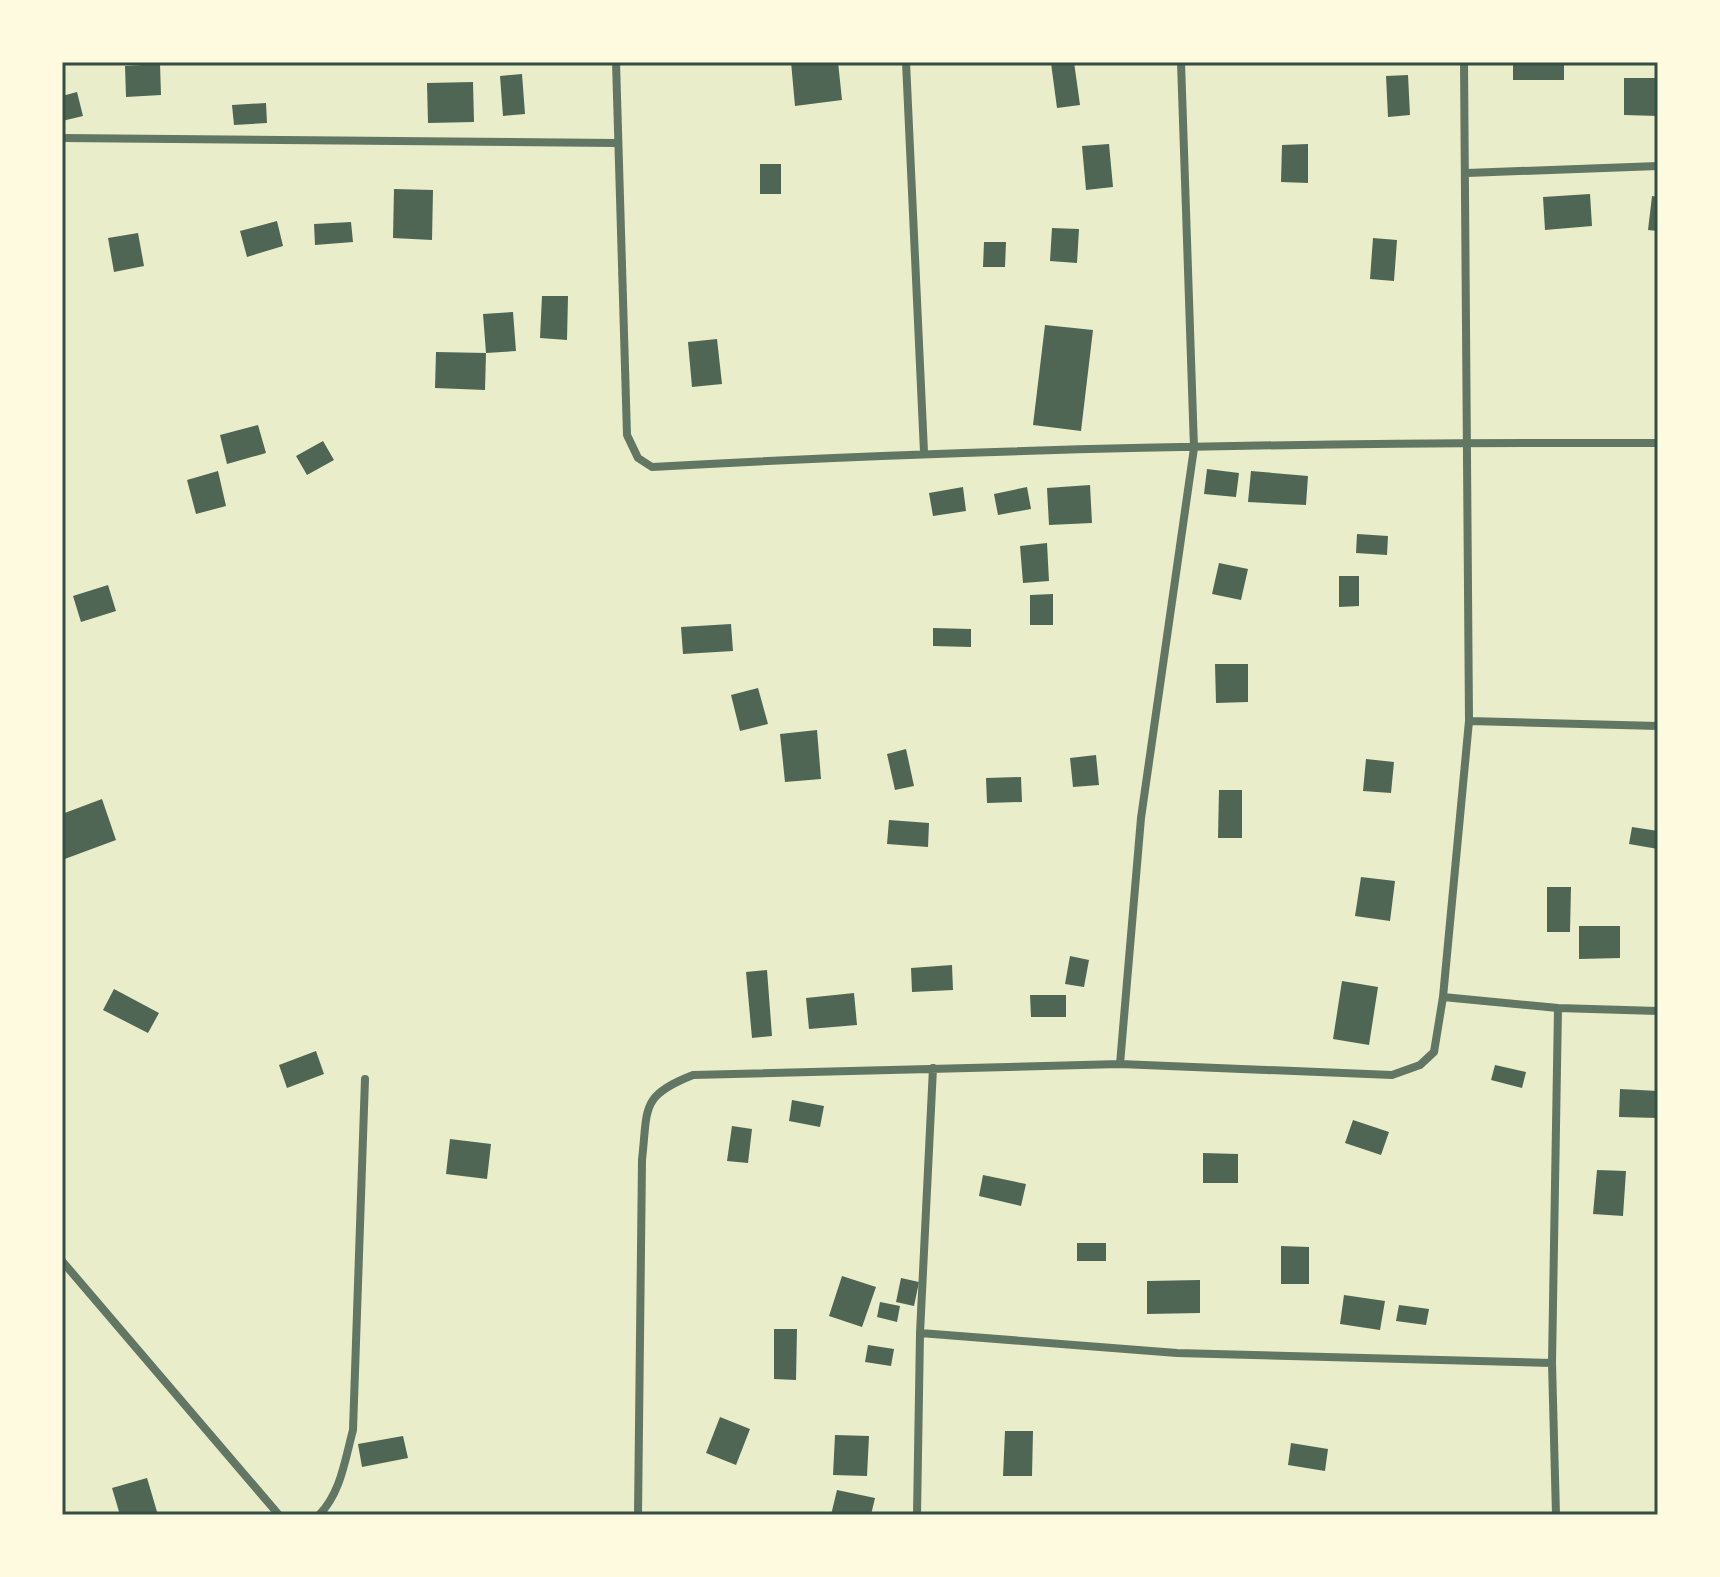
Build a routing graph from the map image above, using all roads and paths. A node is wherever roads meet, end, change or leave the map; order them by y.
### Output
1 (616, 62) edge
2 (906, 62) edge
3 (1181, 62) edge
4 (1464, 62) edge
5 (62, 138) edge
6 (616, 143) junction
7 (1658, 166) edge
8 (1467, 173) junction
9 (1465, 442) junction
10 (1658, 443) edge
11 (1194, 448) junction
12 (924, 452) junction
13 (1469, 721) junction
14 (1658, 726) edge
15 (1443, 997) junction
16 (1558, 1008) junction
17 (1658, 1011) edge
18 (1120, 1064) junction
19 (933, 1068) junction
20 (365, 1079) dead end
21 (62, 1261) edge
22 (920, 1333) junction
23 (1552, 1363) junction
24 (279, 1515) edge
25 (319, 1515) edge
26 (638, 1515) edge
27 (917, 1515) edge
28 (1556, 1515) edge

1 - 6 street
2 - 12 street
3 - 11 street
4 - 8 street
5 - 6 street
6 - 12 street
7 - 8 street
8 - 9 street
9 - 10 street
9 - 11 street
9 - 13 street
11 - 12 street
11 - 18 street
13 - 14 street
13 - 15 street
15 - 16 street
15 - 18 street
16 - 17 street
16 - 23 street
18 - 19 street
19 - 22 street
19 - 26 street
20 - 25 street
21 - 24 street
22 - 23 street
22 - 27 street
23 - 28 street

